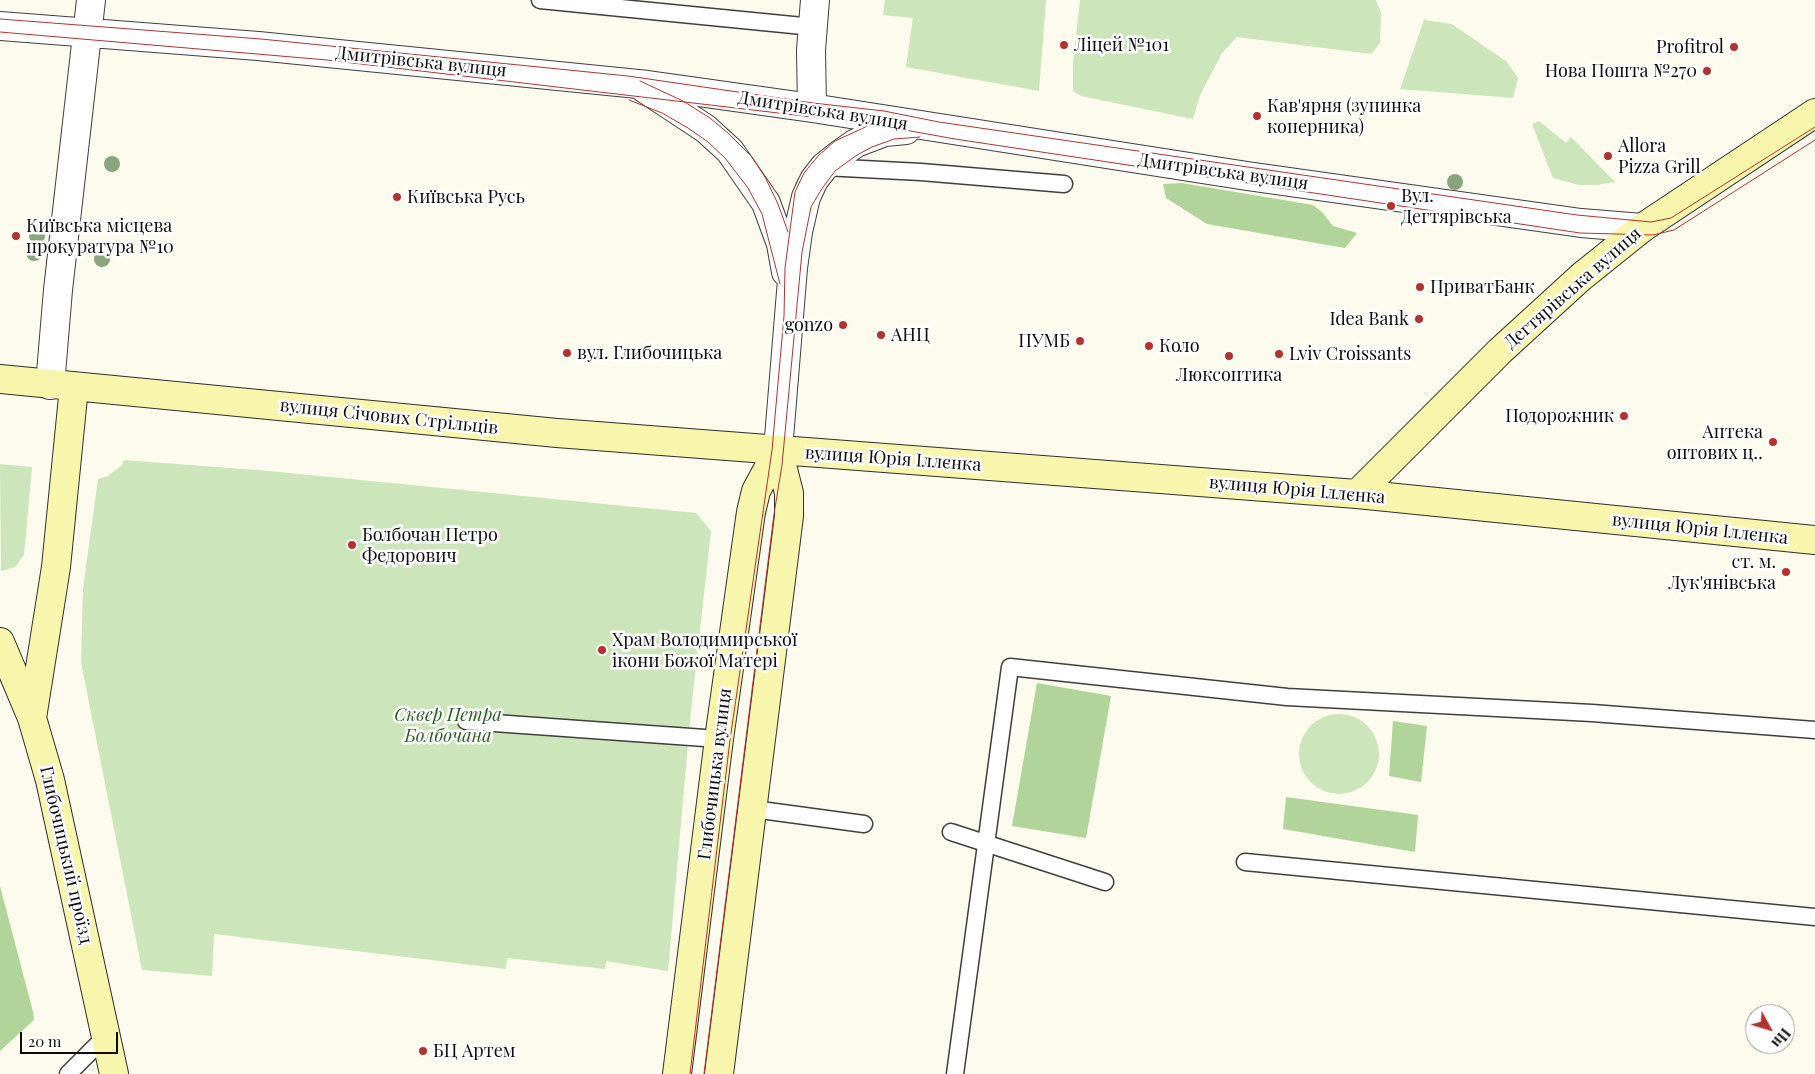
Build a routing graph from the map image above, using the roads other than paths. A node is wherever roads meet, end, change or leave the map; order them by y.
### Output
1 (90, 0) edge
2 (548, 0) edge
3 (816, 0) edge
4 (0, 26) edge
5 (812, 27) junction
6 (86, 32) junction
7 (629, 83) junction
8 (812, 108) junction
9 (1815, 113) edge
10 (935, 128) junction
11 (824, 167) junction
12 (1064, 184) dead end
13 (1642, 228) junction
14 (790, 320) junction
15 (0, 380) edge
16 (62, 386) junction
17 (778, 450) junction
18 (1357, 494) junction
19 (1815, 540) edge
20 (0, 642) edge
21 (32, 718) junction
22 (466, 721) dead end
23 (1815, 730) edge
24 (719, 739) junction
25 (753, 810) junction
26 (864, 824) dead end
27 (952, 832) dead end
28 (986, 844) junction
29 (1245, 862) dead end
30 (1104, 882) dead end
31 (1815, 917) edge
32 (106, 1036) junction
33 (68, 1074) edge
34 (114, 1074) edge
35 (677, 1074) edge
36 (719, 1074) edge
37 (955, 1074) edge

1 - 6 street
2 - 5 lane
3 - 5 street
4 - 6 street, Дмитрівська вулиця
5 - 8 street
6 - 7 street, Дмитрівська вулиця
6 - 16 street
7 - 8 street, Дмитрівська вулиця
7 - 14 street
8 - 10 street, Дмитрівська вулиця
9 - 13 main road, Дегтярівська вулиця
10 - 11 street
10 - 13 street, Дмитрівська вулиця
11 - 12 lane
11 - 14 street
13 - 18 main road, Дегтярівська вулиця
14 - 17 street
15 - 16 main road, вулиця Січових Стрільців
16 - 17 main road, вулиця Січових Стрільців
16 - 21 main road
17 - 18 main road, вулиця Юрія Іллєнка
17 - 24 main road, Глибочицька вулиця
17 - 25 main road
18 - 19 main road, вулиця Юрія Іллєнка
20 - 21 main road, Глибочицький проїзд
21 - 32 main road, Глибочицький проїзд
22 - 24 lane
23 - 28 lane
24 - 35 main road, Глибочицька вулиця
25 - 26 lane
25 - 36 main road
27 - 28 lane
28 - 30 lane
28 - 37 lane
29 - 31 lane
32 - 33 lane
32 - 34 main road, Глибочицький проїзд

